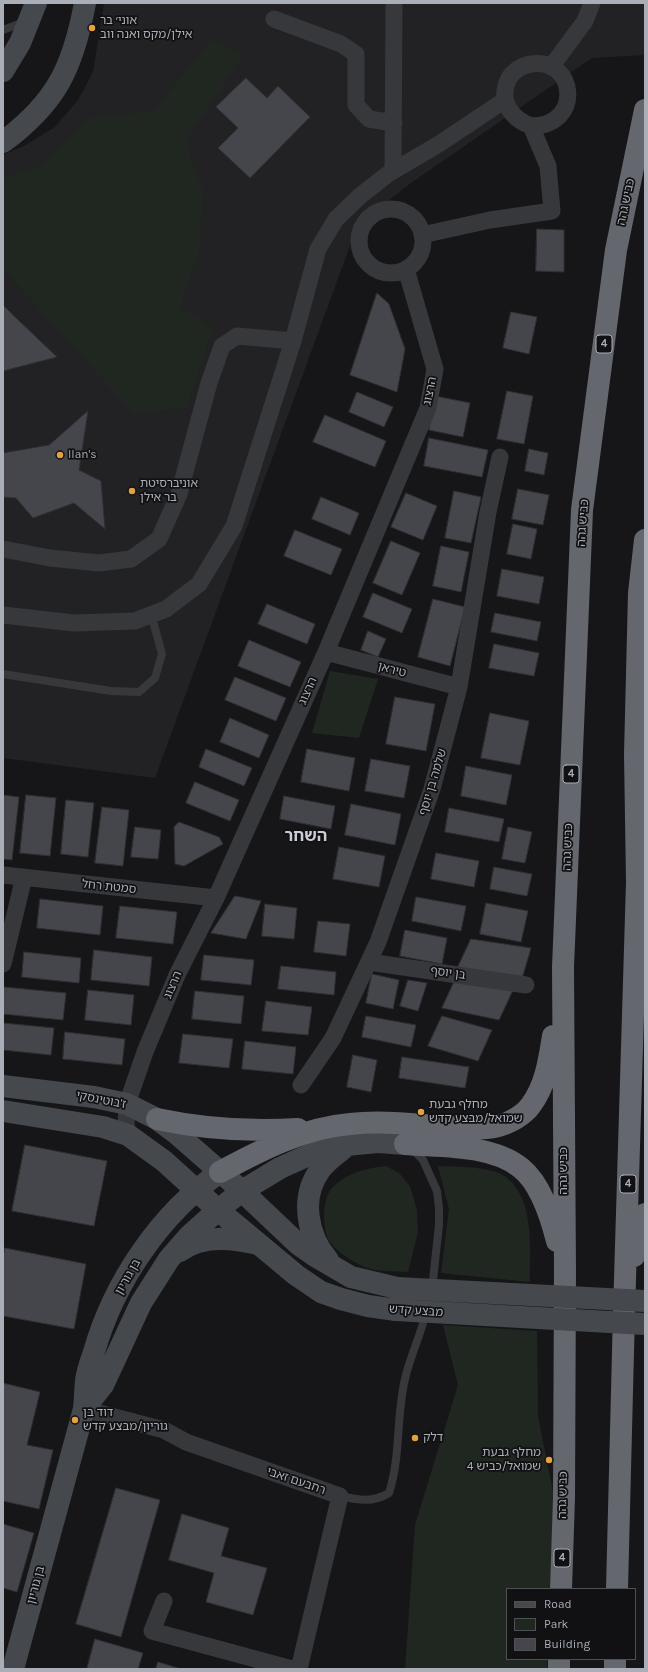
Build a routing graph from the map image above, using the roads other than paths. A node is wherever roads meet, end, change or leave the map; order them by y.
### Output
1 (85, 3) edge
2 (394, 3) edge
3 (592, 3) edge
4 (33, 11) edge
5 (274, 19) dead end
6 (3, 30) edge
7 (551, 67) junction
8 (3, 71) edge
9 (506, 100) junction
10 (645, 110) edge
11 (394, 123) junction
12 (531, 126) junction
13 (3, 142) edge
14 (393, 170) junction
15 (422, 235) junction
16 (406, 269) junction
17 (293, 341) junction
18 (500, 457) dead end
19 (645, 540) edge
20 (3, 549) edge
21 (642, 599) edge
22 (151, 614) junction
23 (3, 615) edge
24 (326, 652) junction
25 (3, 674) edge
26 (459, 687) junction
27 (641, 872) edge
28 (3, 875) edge
29 (24, 877) junction
30 (216, 898) junction
31 (369, 962) junction
32 (3, 964) edge
33 (563, 967) junction
34 (634, 975) junction
35 (526, 985) dead end
36 (645, 1059) edge
37 (300, 1085) dead end
38 (3, 1086) edge
39 (127, 1104) junction
40 (3, 1112) edge
41 (157, 1119) junction
42 (335, 1126) junction
43 (128, 1135) junction
44 (405, 1144) junction
45 (346, 1145) junction
46 (164, 1161) junction
47 (220, 1172) junction
48 (195, 1191) junction
49 (242, 1191) junction
50 (176, 1209) junction
51 (218, 1210) junction
52 (645, 1214) edge
53 (260, 1245) junction
54 (169, 1259) junction
55 (335, 1268) junction
56 (565, 1270) junction
57 (624, 1294) junction
58 (645, 1301) edge
59 (645, 1324) edge
60 (84, 1409) junction
61 (340, 1496) junction
62 (561, 1588) edge
63 (617, 1588) edge
64 (164, 1601) dead end
65 (13, 1669) edge
66 (292, 1669) edge
67 (299, 1669) edge

1 - 13 street
2 - 11 street
3 - 7 street
4 - 6 lane
4 - 8 street
5 - 11 street
7 - 9 street
7 - 12 street
9 - 12 street
9 - 14 street
10 - 33 highway, כביש גהה / 4
11 - 14 street
12 - 15 street
14 - 17 street
15 - 16 street
15 - 16 street
16 - 24 street, הרצוג
17 - 20 street
17 - 22 street
18 - 26 street, שלמה בן יוסף
19 - 21 highway, 4
21 - 27 highway, 4
22 - 23 street
22 - 25 lane
24 - 26 street, טיראן
24 - 30 street, הרצוג
26 - 31 street, שלמה בן יוסף
27 - 34 highway, 4
28 - 29 street, סמטת רחל
29 - 30 street, סמטת רחל
29 - 32 street
30 - 39 street, הרצוג
31 - 35 street, בן יוסף
31 - 37 street, שלמה בן יוסף
33 - 42 highway
33 - 56 highway, כביש גהה / 4
34 - 36 highway
34 - 57 highway, 4
38 - 39 street, ז'בוטינסקי
39 - 41 street, ז'בוטינסקי
39 - 43 street, הרצוג
40 - 43 street
41 - 42 highway
41 - 47 street, ז'בוטינסקי
42 - 47 highway
43 - 46 street
44 - 45 street, בן גוריון
44 - 56 highway
44 - 61 lane
45 - 49 street, בן גוריון
45 - 55 street
46 - 48 street
46 - 50 street
47 - 48 street, בן גוריון
47 - 49 street, ז'בוטינסקי
48 - 50 street, בן גוריון
48 - 51 street
49 - 51 street, בן גוריון
49 - 55 street, מבצע קדש
50 - 60 street, בן גוריון
51 - 53 street, מבצע קדש
51 - 54 street, בן גוריון
52 - 57 highway
53 - 54 street
53 - 59 street, מבצע קדש, bridge
54 - 60 street, בן גוריון
55 - 58 street, מבצע קדש, bridge
56 - 62 highway, כביש גהה / 4
57 - 63 highway, 4
60 - 61 street, רחבעם זאבי
60 - 65 street, בן גוריון
61 - 67 street, רחבעם זאבי
64 - 66 street

